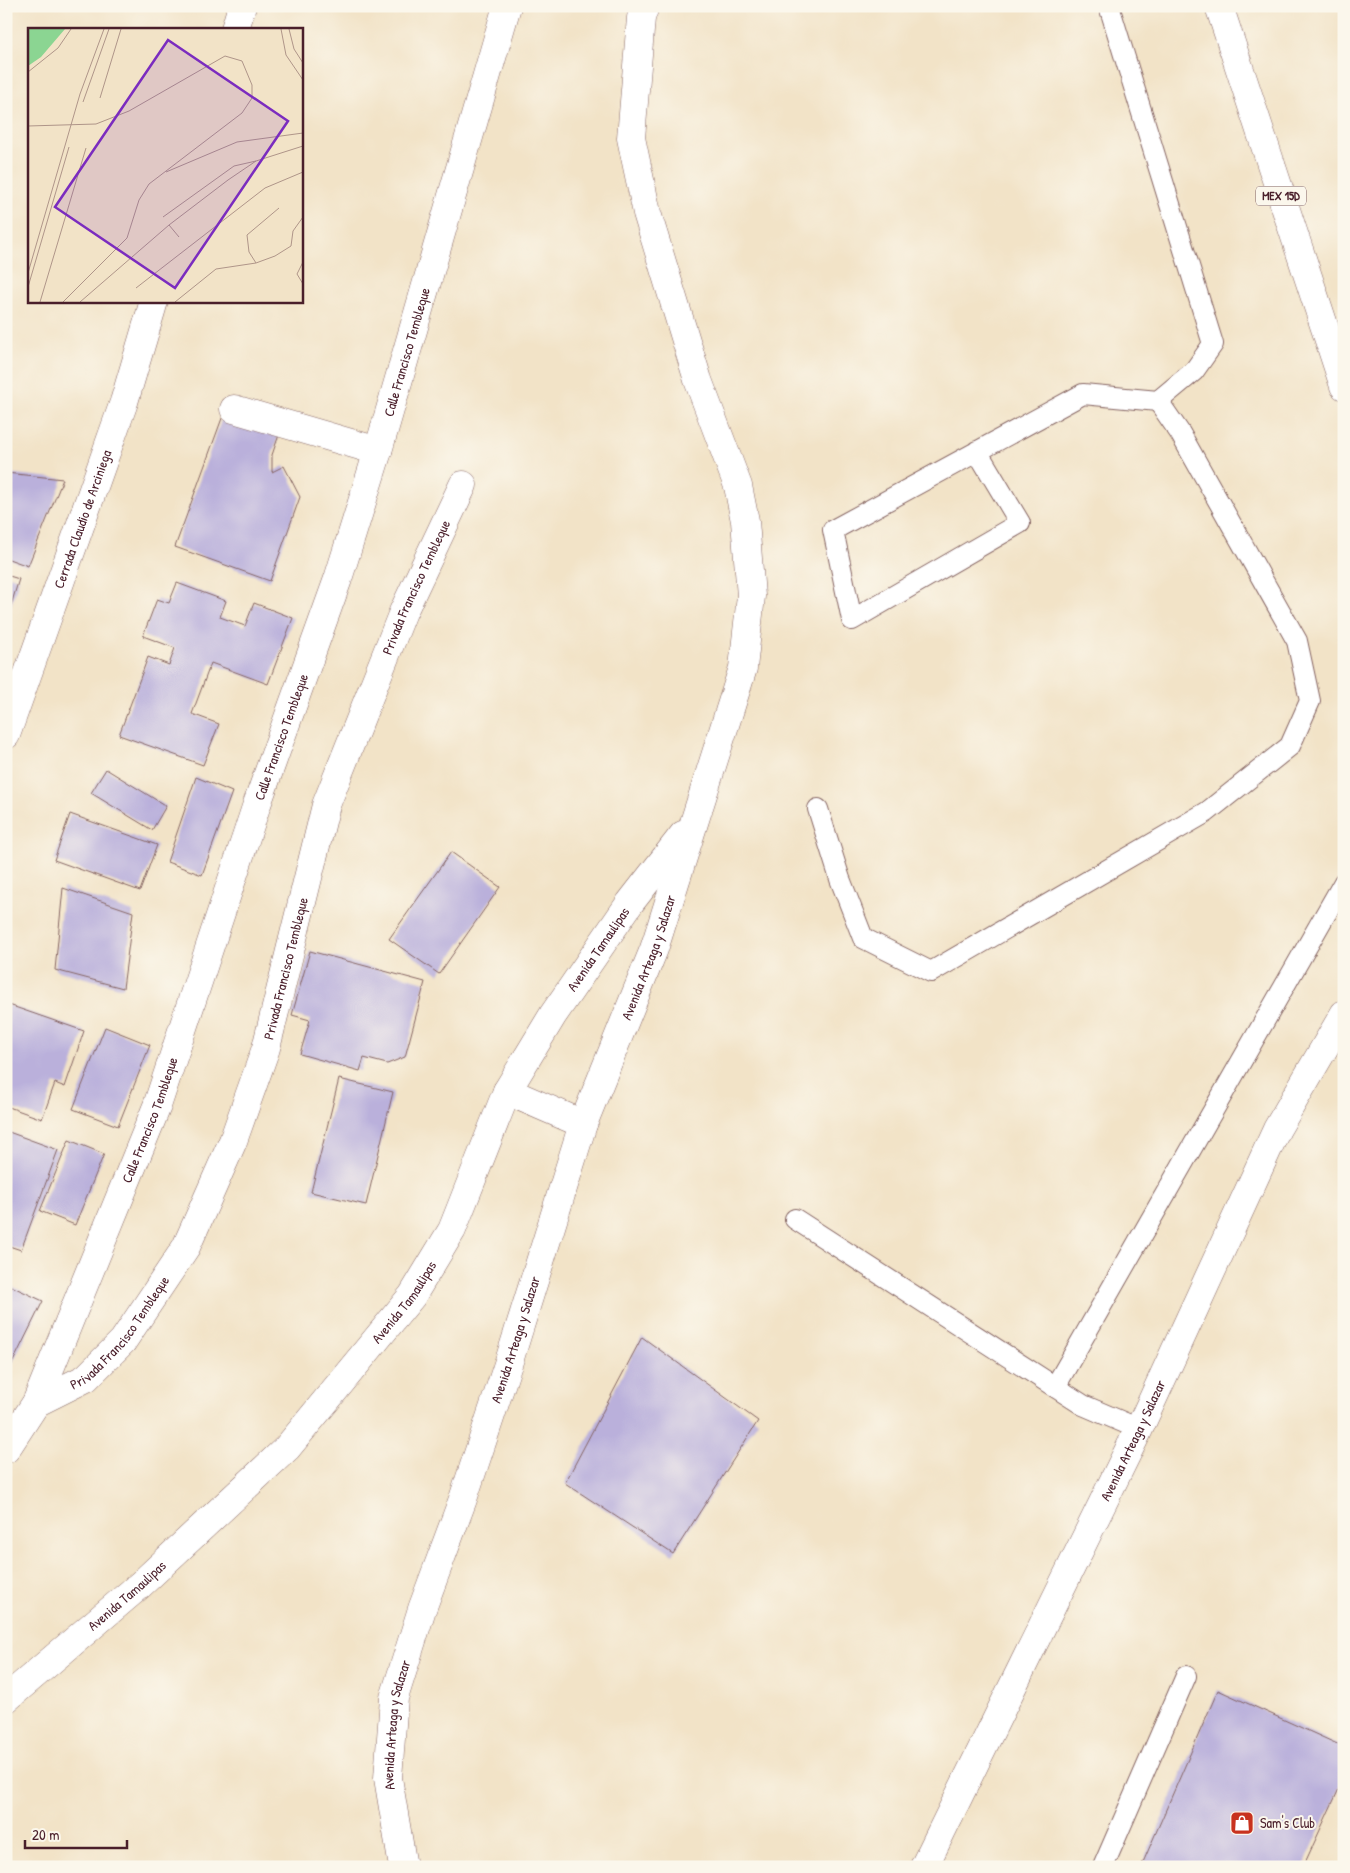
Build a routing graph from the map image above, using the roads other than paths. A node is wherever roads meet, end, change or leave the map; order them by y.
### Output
1 (242, 6) edge
2 (507, 6) edge
3 (645, 6) edge
4 (1109, 6) edge
5 (1219, 6) edge
6 (235, 28) edge
7 (154, 302) edge
8 (1344, 386) edge
9 (1158, 401) junction
10 (234, 409) dead end
11 (378, 451) junction
12 (978, 451) junction
13 (463, 484) dead end
14 (6, 735) edge
15 (818, 809) dead end
16 (694, 822) junction
17 (1344, 882) edge
18 (1344, 1014) edge
19 (507, 1091) junction
20 (583, 1124) junction
21 (795, 1219) dead end
22 (1055, 1387) junction
23 (36, 1403) junction
24 (1138, 1429) junction
25 (6, 1449) edge
26 (1186, 1676) dead end
27 (6, 1699) edge
28 (402, 1867) edge
29 (924, 1867) edge
30 (1103, 1867) edge

1 - 6 main road
2 - 11 main road, Calle Francisco Tembleque
3 - 16 main road, Avenida Arteaga y Salazar
4 - 9 lane
5 - 8 main road, MEX 15D
7 - 14 main road, Cerrada Claudio de Arciniega
9 - 12 lane
9 - 15 lane
10 - 11 main road
11 - 23 main road, Calle Francisco Tembleque
12 - 12 lane
13 - 23 main road, Privada Francisco Tembleque
16 - 19 main road, Avenida Tamaulipas
16 - 20 main road, Avenida Arteaga y Salazar
17 - 22 lane
18 - 24 main road, Avenida Arteaga y Salazar
19 - 20 main road
19 - 27 main road, Avenida Tamaulipas
20 - 28 main road, Avenida Arteaga y Salazar
21 - 22 lane
22 - 24 lane
23 - 25 main road, Calle Francisco Tembleque
24 - 29 main road, Avenida Arteaga y Salazar
26 - 30 lane

